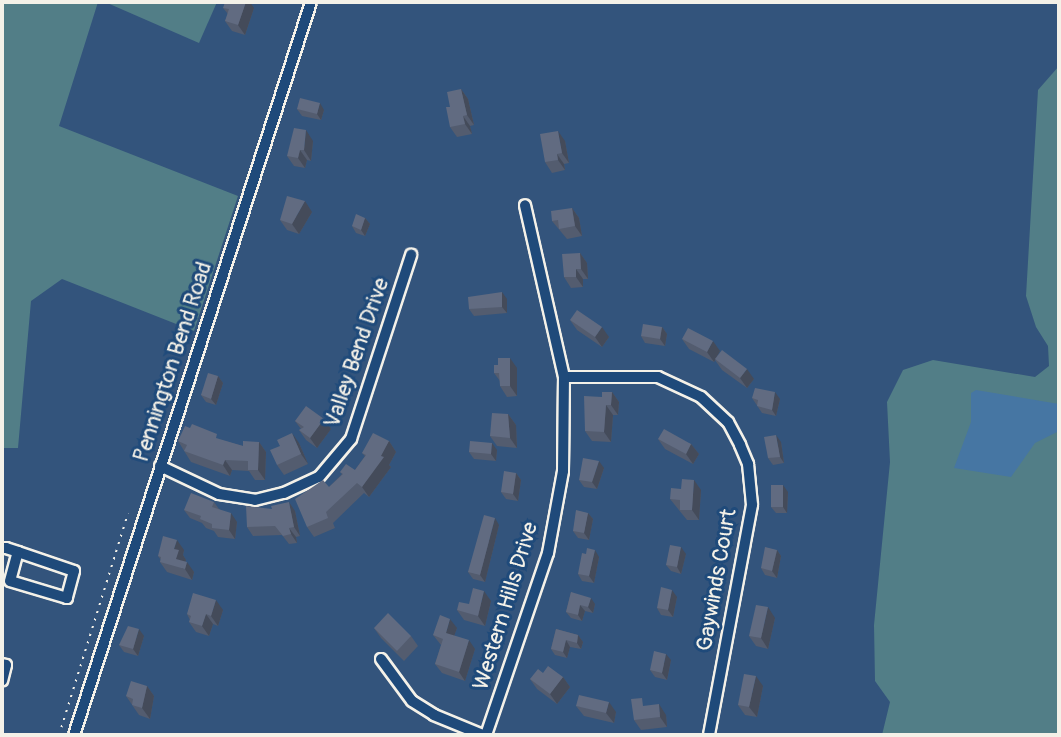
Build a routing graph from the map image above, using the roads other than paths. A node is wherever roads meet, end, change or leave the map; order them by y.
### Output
1 (311, 2) edge
2 (525, 205) dead end
3 (411, 255) dead end
4 (564, 377) junction
5 (160, 466) junction
6 (2, 548) edge
7 (18, 552) junction
8 (381, 659) dead end
9 (2, 664) edge
10 (2, 681) edge
11 (74, 735) edge
12 (484, 735) edge
13 (709, 735) edge

1 - 5 street, Pennington Bend Road
2 - 4 street, Western Hills Drive
3 - 5 street, Valley Bend Drive
4 - 12 street, Western Hills Drive
4 - 13 street, Gaywinds Court
5 - 11 street, Pennington Bend Road
6 - 7 street
7 - 7 street
8 - 12 street
9 - 10 street

